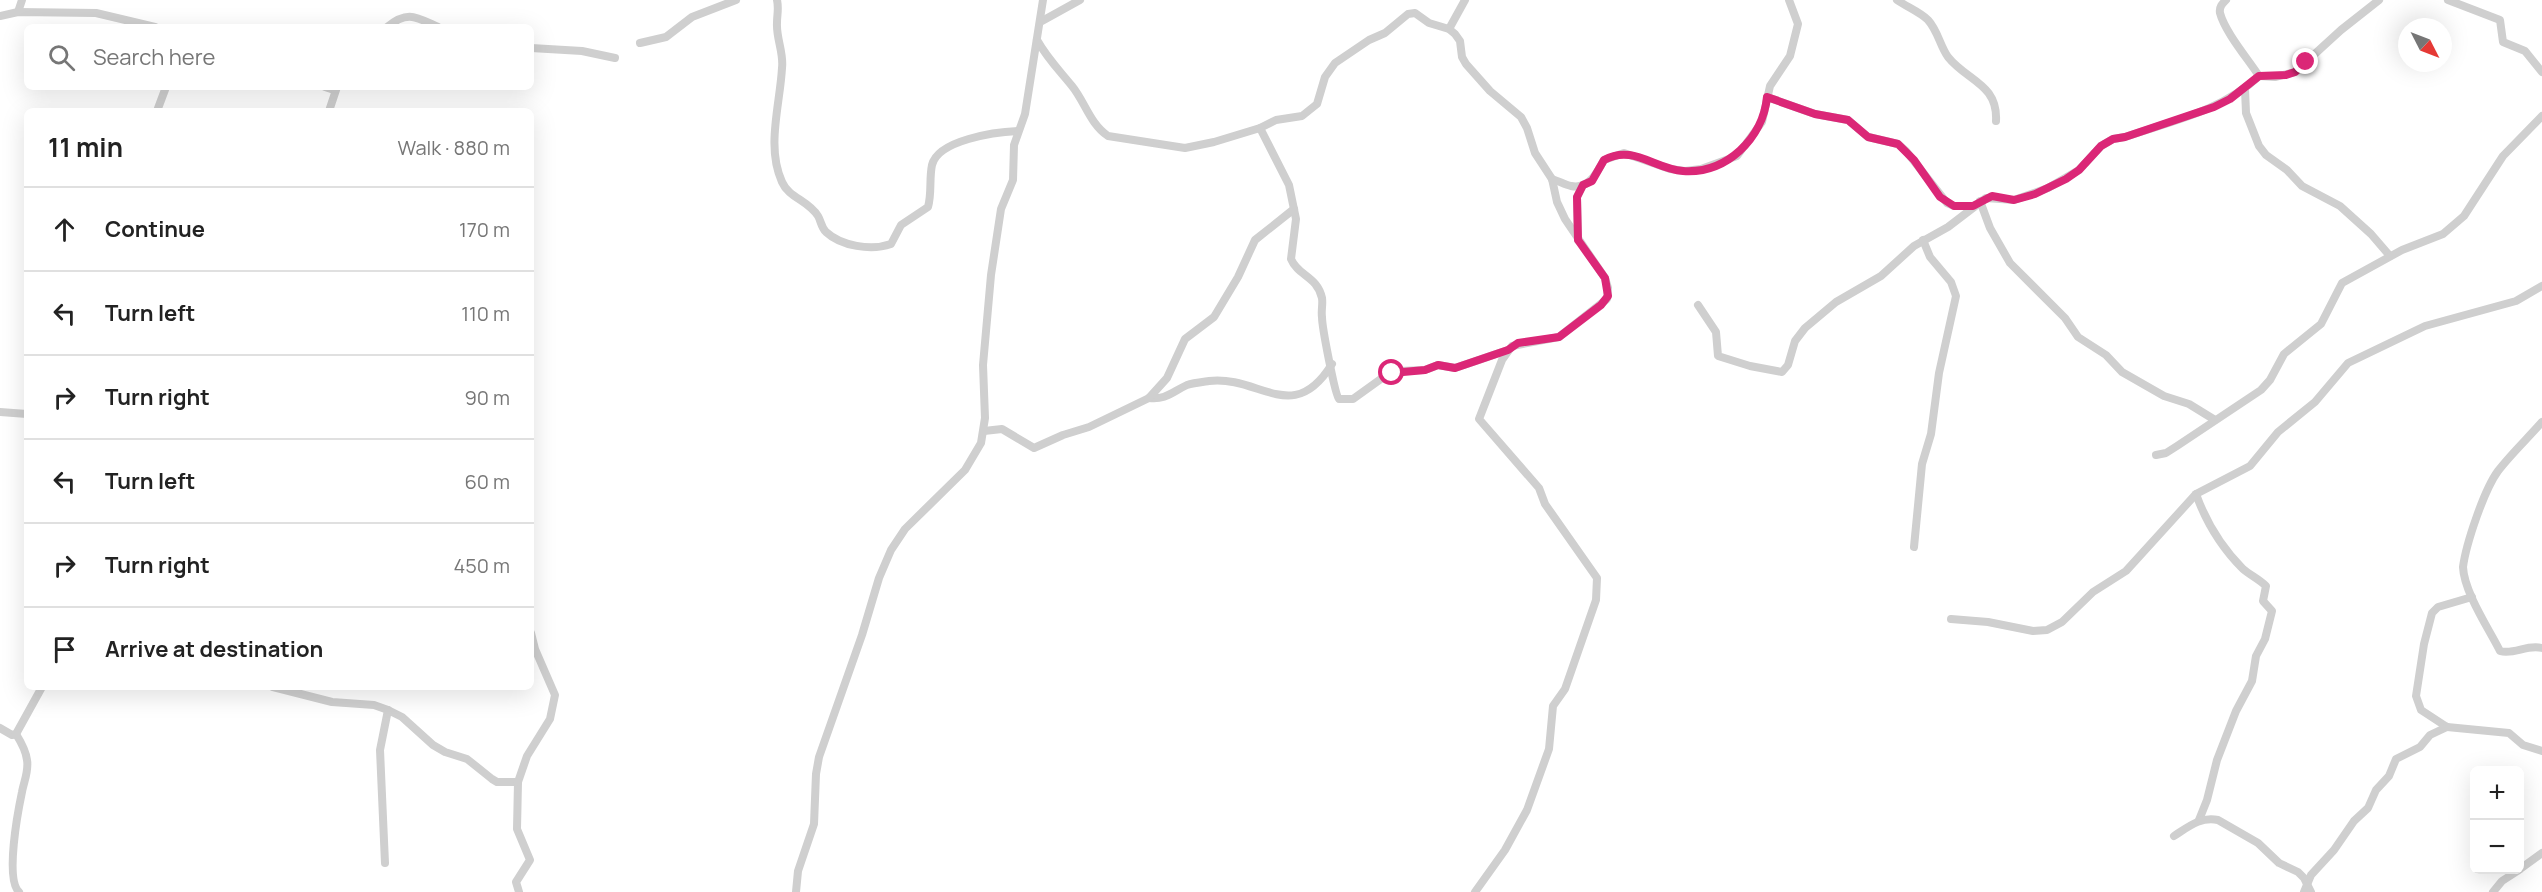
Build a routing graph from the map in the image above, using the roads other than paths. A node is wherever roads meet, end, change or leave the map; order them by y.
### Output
1 (22, 0) edge
2 (736, 0) edge
3 (777, 0) edge
4 (1043, 0) edge
5 (1080, 0) edge
6 (1465, 0) edge
7 (1789, 0) edge
8 (1897, 0) edge
9 (2226, 0) edge
10 (2379, 0) edge
11 (2448, 0) edge
12 (18, 12) junction
13 (0, 16) edge
14 (1042, 21) junction
15 (142, 24) edge
16 (391, 24) edge
17 (432, 24) edge
18 (1449, 29) junction
19 (1037, 40) junction
20 (640, 43) dead end
21 (534, 48) edge
22 (615, 58) dead end
23 (2542, 72) edge
24 (2259, 76) junction
25 (2245, 89) junction
26 (165, 90) edge
27 (334, 90) edge
28 (1767, 97) junction
29 (158, 108) edge
30 (330, 108) edge
31 (2542, 116) edge
32 (1996, 121) dead end
33 (1260, 128) junction
34 (1018, 131) junction
35 (1552, 179) junction
36 (1583, 185) junction
37 (1977, 203) junction
38 (1294, 209) junction
39 (1578, 240) junction
40 (1923, 240) junction
41 (2390, 256) junction
42 (2542, 286) edge
43 (1698, 305) dead end
44 (1508, 350) junction
45 (1332, 364) junction
46 (1149, 398) junction
47 (0, 412) edge
48 (24, 414) edge
49 (2215, 420) junction
50 (2542, 422) edge
51 (984, 430) junction
52 (2156, 455) dead end
53 (2196, 494) junction
54 (1914, 548) dead end
55 (2472, 597) junction
56 (1951, 619) dead end
57 (534, 645) edge
58 (2542, 648) edge
59 (40, 690) edge
60 (285, 690) edge
61 (388, 710) junction
62 (2447, 727) junction
63 (0, 728) edge
64 (16, 734) junction
65 (2542, 751) edge
66 (518, 782) junction
67 (2199, 820) junction
68 (2174, 836) dead end
69 (2542, 853) edge
70 (385, 863) dead end
71 (2524, 866) edge
72 (2512, 874) edge
73 (2308, 889) edge
74 (19, 892) edge
75 (519, 892) edge
76 (796, 892) edge
77 (1475, 892) edge
78 (2493, 892) edge

1 - 12 street
2 - 20 street
3 - 34 street
4 - 14 street
5 - 14 street
6 - 18 street
7 - 28 street
8 - 32 street
9 - 24 street
10 - 24 street
11 - 23 street
12 - 13 street
12 - 15 street
14 - 19 street
16 - 17 street
18 - 33 street
18 - 35 street
19 - 33 street
19 - 34 street
21 - 22 street
24 - 25 street
25 - 37 street
25 - 41 street
26 - 29 street
27 - 30 street
28 - 36 street
28 - 37 street
31 - 41 street
33 - 38 street
34 - 51 street
35 - 36 street
35 - 39 street
36 - 39 street
37 - 40 street
37 - 49 street
38 - 45 street
38 - 46 street
39 - 44 street
40 - 43 street
40 - 54 street
41 - 49 street
42 - 53 street
44 - 45 street
44 - 77 street
45 - 46 street
46 - 51 street
47 - 48 street
49 - 52 street
50 - 55 street
51 - 76 street
53 - 56 street
53 - 67 street
55 - 58 street
55 - 62 street
57 - 66 street
59 - 64 street
60 - 61 street
61 - 66 street
61 - 70 street
62 - 65 street
62 - 73 street
63 - 64 street
64 - 74 street
66 - 75 street
67 - 68 street
67 - 73 street
69 - 71 street
72 - 78 street

